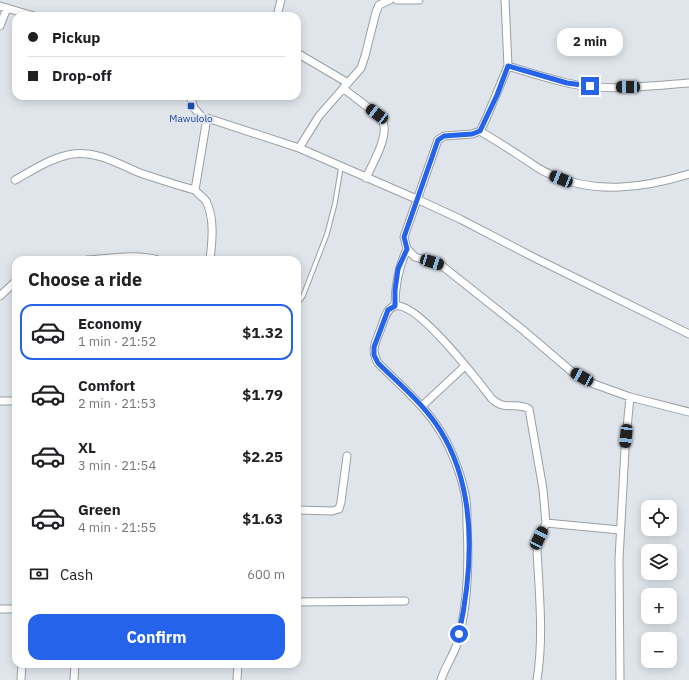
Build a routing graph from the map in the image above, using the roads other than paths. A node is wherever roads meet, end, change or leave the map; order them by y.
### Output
1 (282, 0) edge
2 (390, 0) edge
3 (397, 0) edge
4 (419, 0) edge
5 (505, 0) edge
6 (4, 7) edge
7 (21, 12) edge
8 (278, 12) edge
9 (0, 26) edge
10 (301, 56) edge
11 (508, 66) junction
12 (689, 83) edge
13 (346, 85) junction
14 (192, 100) edge
15 (207, 118) junction
16 (480, 131) junction
17 (299, 148) junction
18 (341, 167) junction
19 (689, 174) edge
20 (366, 178) junction
21 (15, 180) dead end
22 (195, 190) junction
23 (418, 200) junction
24 (407, 249) junction
25 (210, 256) edge
26 (12, 285) edge
27 (0, 296) edge
28 (301, 299) edge
29 (395, 306) junction
30 (689, 334) edge
31 (465, 366) junction
32 (630, 397) junction
33 (0, 401) edge
34 (12, 402) edge
35 (422, 406) junction
36 (689, 412) edge
37 (347, 456) dead end
38 (301, 510) edge
39 (546, 523) junction
40 (620, 530) junction
41 (406, 601) dead end
42 (301, 602) edge
43 (0, 609) edge
44 (12, 609) edge
45 (22, 668) edge
46 (75, 668) edge
47 (238, 668) edge
48 (21, 680) edge
49 (74, 680) edge
50 (237, 680) edge
51 (441, 680) edge
52 (537, 680) edge
53 (620, 680) edge

1 - 8 street
2 - 13 street
3 - 4 street
5 - 11 street
6 - 7 street
6 - 9 street
10 - 13 street
11 - 12 street
11 - 16 street
13 - 17 street
13 - 20 street
14 - 15 street
15 - 17 street
15 - 22 street
16 - 19 street
16 - 23 street
17 - 18 street
18 - 20 street
18 - 28 lane
20 - 23 street
21 - 22 street
22 - 25 street
23 - 24 street
23 - 30 street
24 - 29 street
24 - 32 street
26 - 27 street
29 - 31 street
29 - 35 street
31 - 35 street
31 - 39 street
32 - 36 street
32 - 40 street
33 - 34 street
35 - 51 street
37 - 38 street
39 - 40 street
39 - 52 street
40 - 53 street
41 - 42 street
43 - 44 street
45 - 48 street
46 - 49 street
47 - 50 street

